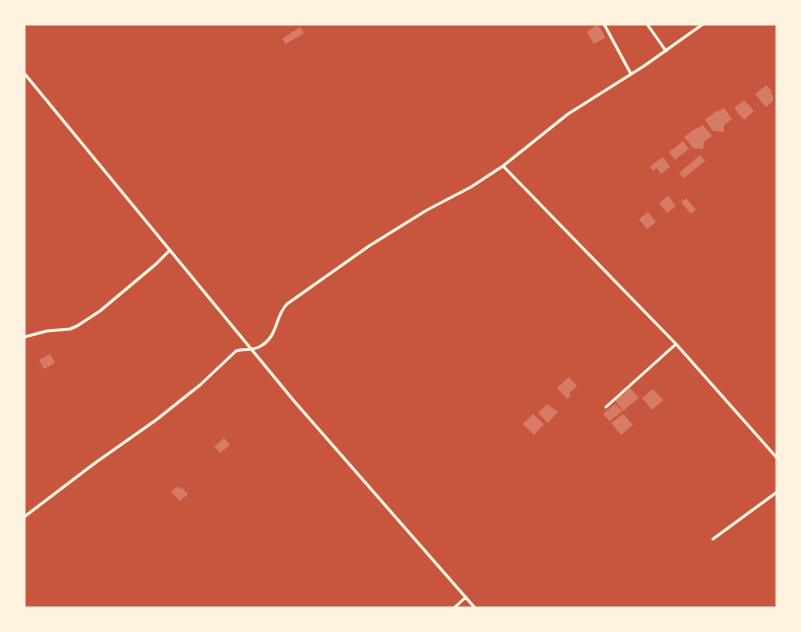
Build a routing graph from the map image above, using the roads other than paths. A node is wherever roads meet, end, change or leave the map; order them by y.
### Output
1 (604, 24) edge
2 (647, 24) edge
3 (703, 24) edge
4 (666, 51) junction
5 (24, 73) edge
6 (631, 74) junction
7 (503, 166) junction
8 (170, 250) junction
9 (24, 338) edge
10 (676, 344) junction
11 (250, 349) junction
12 (606, 407) dead end
13 (777, 458) edge
14 (777, 492) edge
15 (24, 517) edge
16 (713, 539) dead end
17 (466, 597) junction
18 (454, 608) edge
19 (475, 608) edge

1 - 6 street
2 - 4 street
3 - 4 street
4 - 6 street
5 - 8 street
6 - 7 street
7 - 10 street
7 - 11 street
8 - 9 street
8 - 11 street
10 - 12 street
10 - 13 street
11 - 15 street
11 - 17 street
14 - 16 street
17 - 18 street
17 - 19 street

